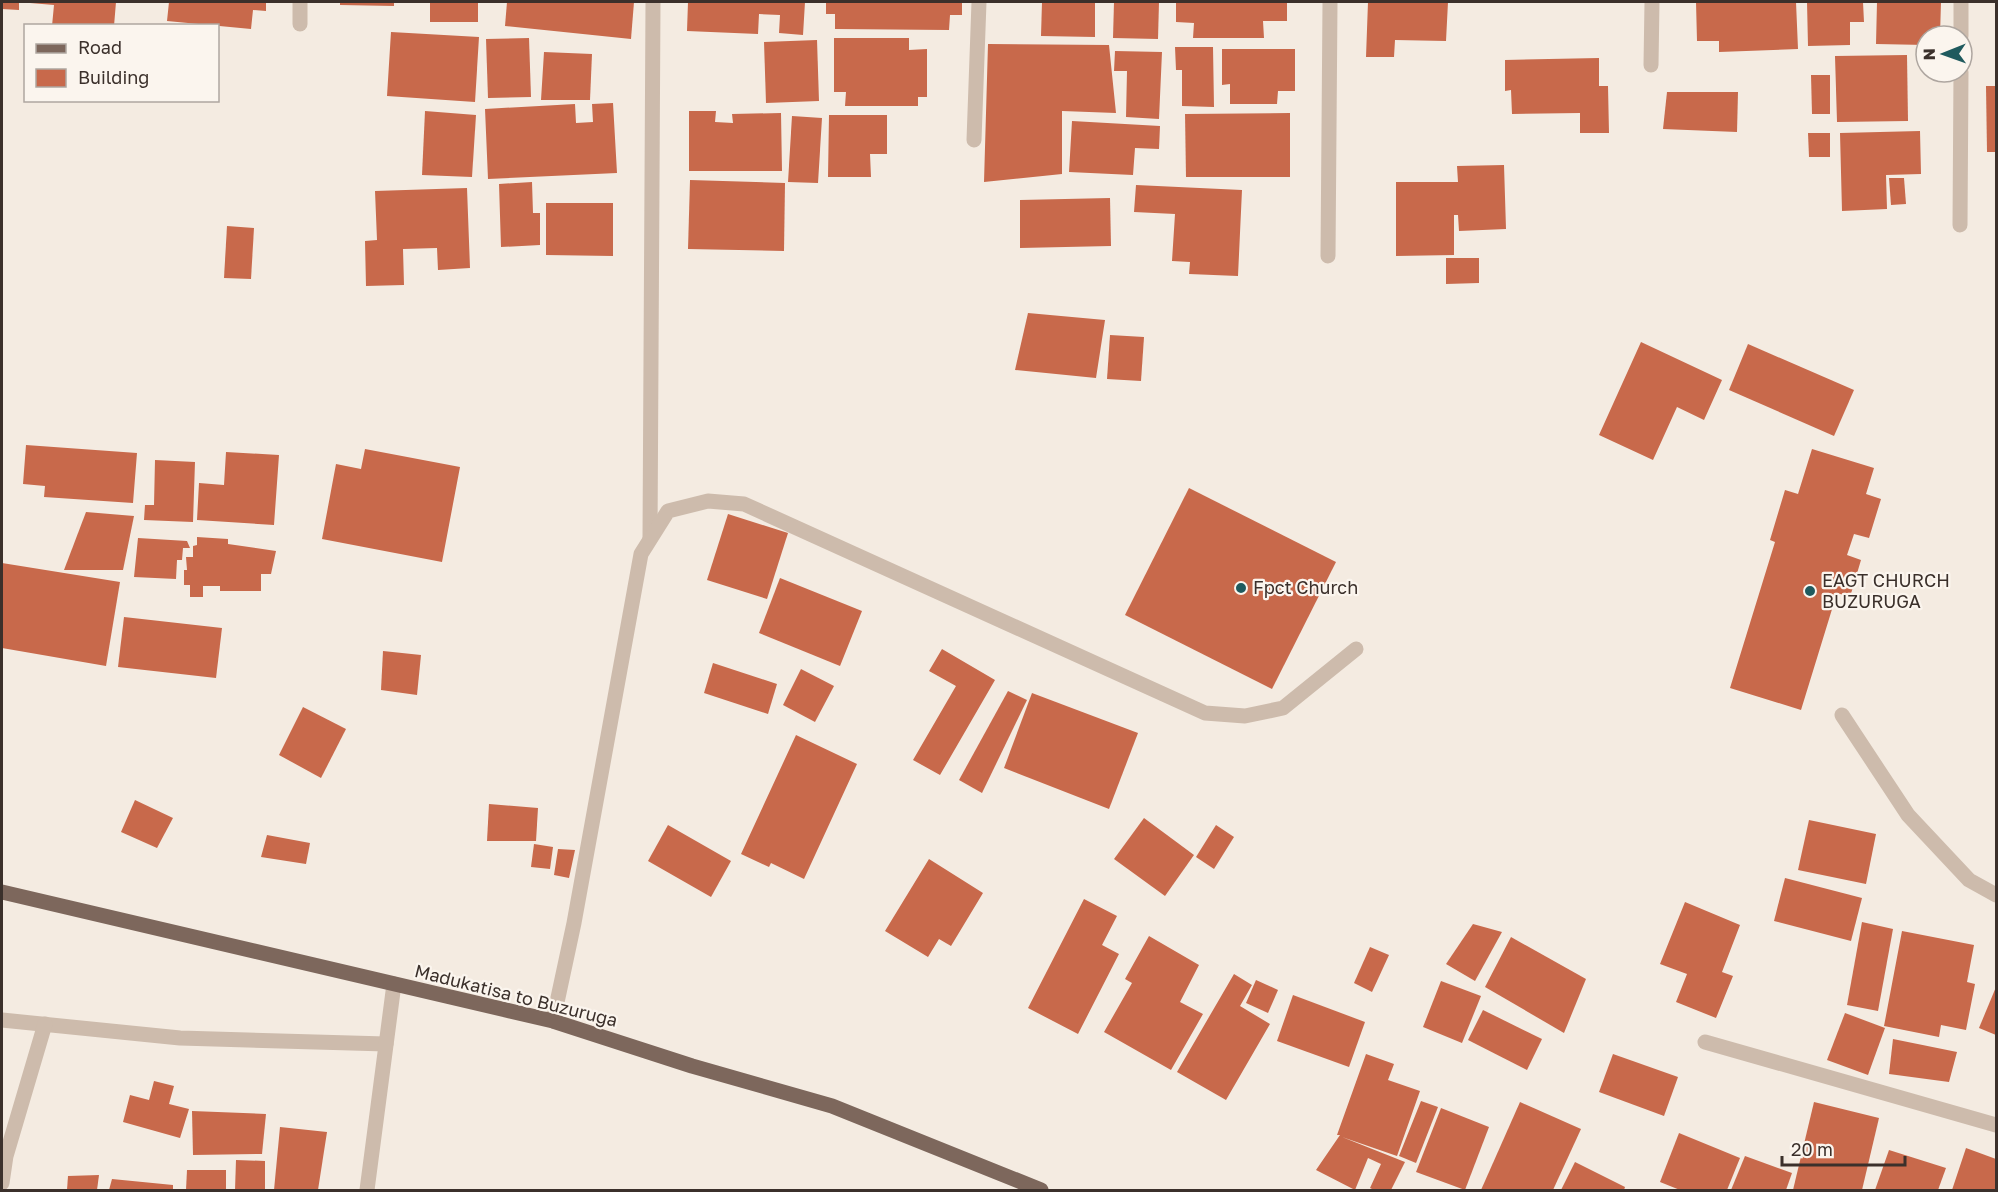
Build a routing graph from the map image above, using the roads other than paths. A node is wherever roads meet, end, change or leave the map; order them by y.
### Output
1 (300, 2) edge
2 (653, 2) edge
3 (980, 2) edge
4 (1330, 2) edge
5 (1652, 2) edge
6 (1961, 2) edge
7 (300, 24) dead end
8 (1961, 24) edge
9 (1651, 65) dead end
10 (1961, 84) edge
11 (974, 140) dead end
12 (1960, 225) dead end
13 (1328, 256) dead end
14 (650, 540) junction
15 (1356, 649) dead end
16 (1842, 715) dead end
17 (3, 891) edge
18 (1996, 895) edge
19 (394, 984) junction
20 (2, 1020) edge
21 (553, 1021) junction
22 (45, 1024) junction
23 (1705, 1042) dead end
24 (386, 1044) junction
25 (1996, 1125) edge
26 (2, 1183) edge
27 (366, 1191) edge
28 (1041, 1191) edge

1 - 7 street
2 - 14 street
3 - 11 street
4 - 13 street
5 - 9 street
6 - 8 street
10 - 12 street
14 - 15 street
14 - 21 street
16 - 18 street
17 - 19 main road, Madukatisa to Buzuruga
19 - 21 main road, Madukatisa to Buzuruga
19 - 24 street
20 - 22 street
21 - 28 main road, Madukatisa to Buzuruga
22 - 24 street
22 - 26 street
23 - 25 street
24 - 27 street

